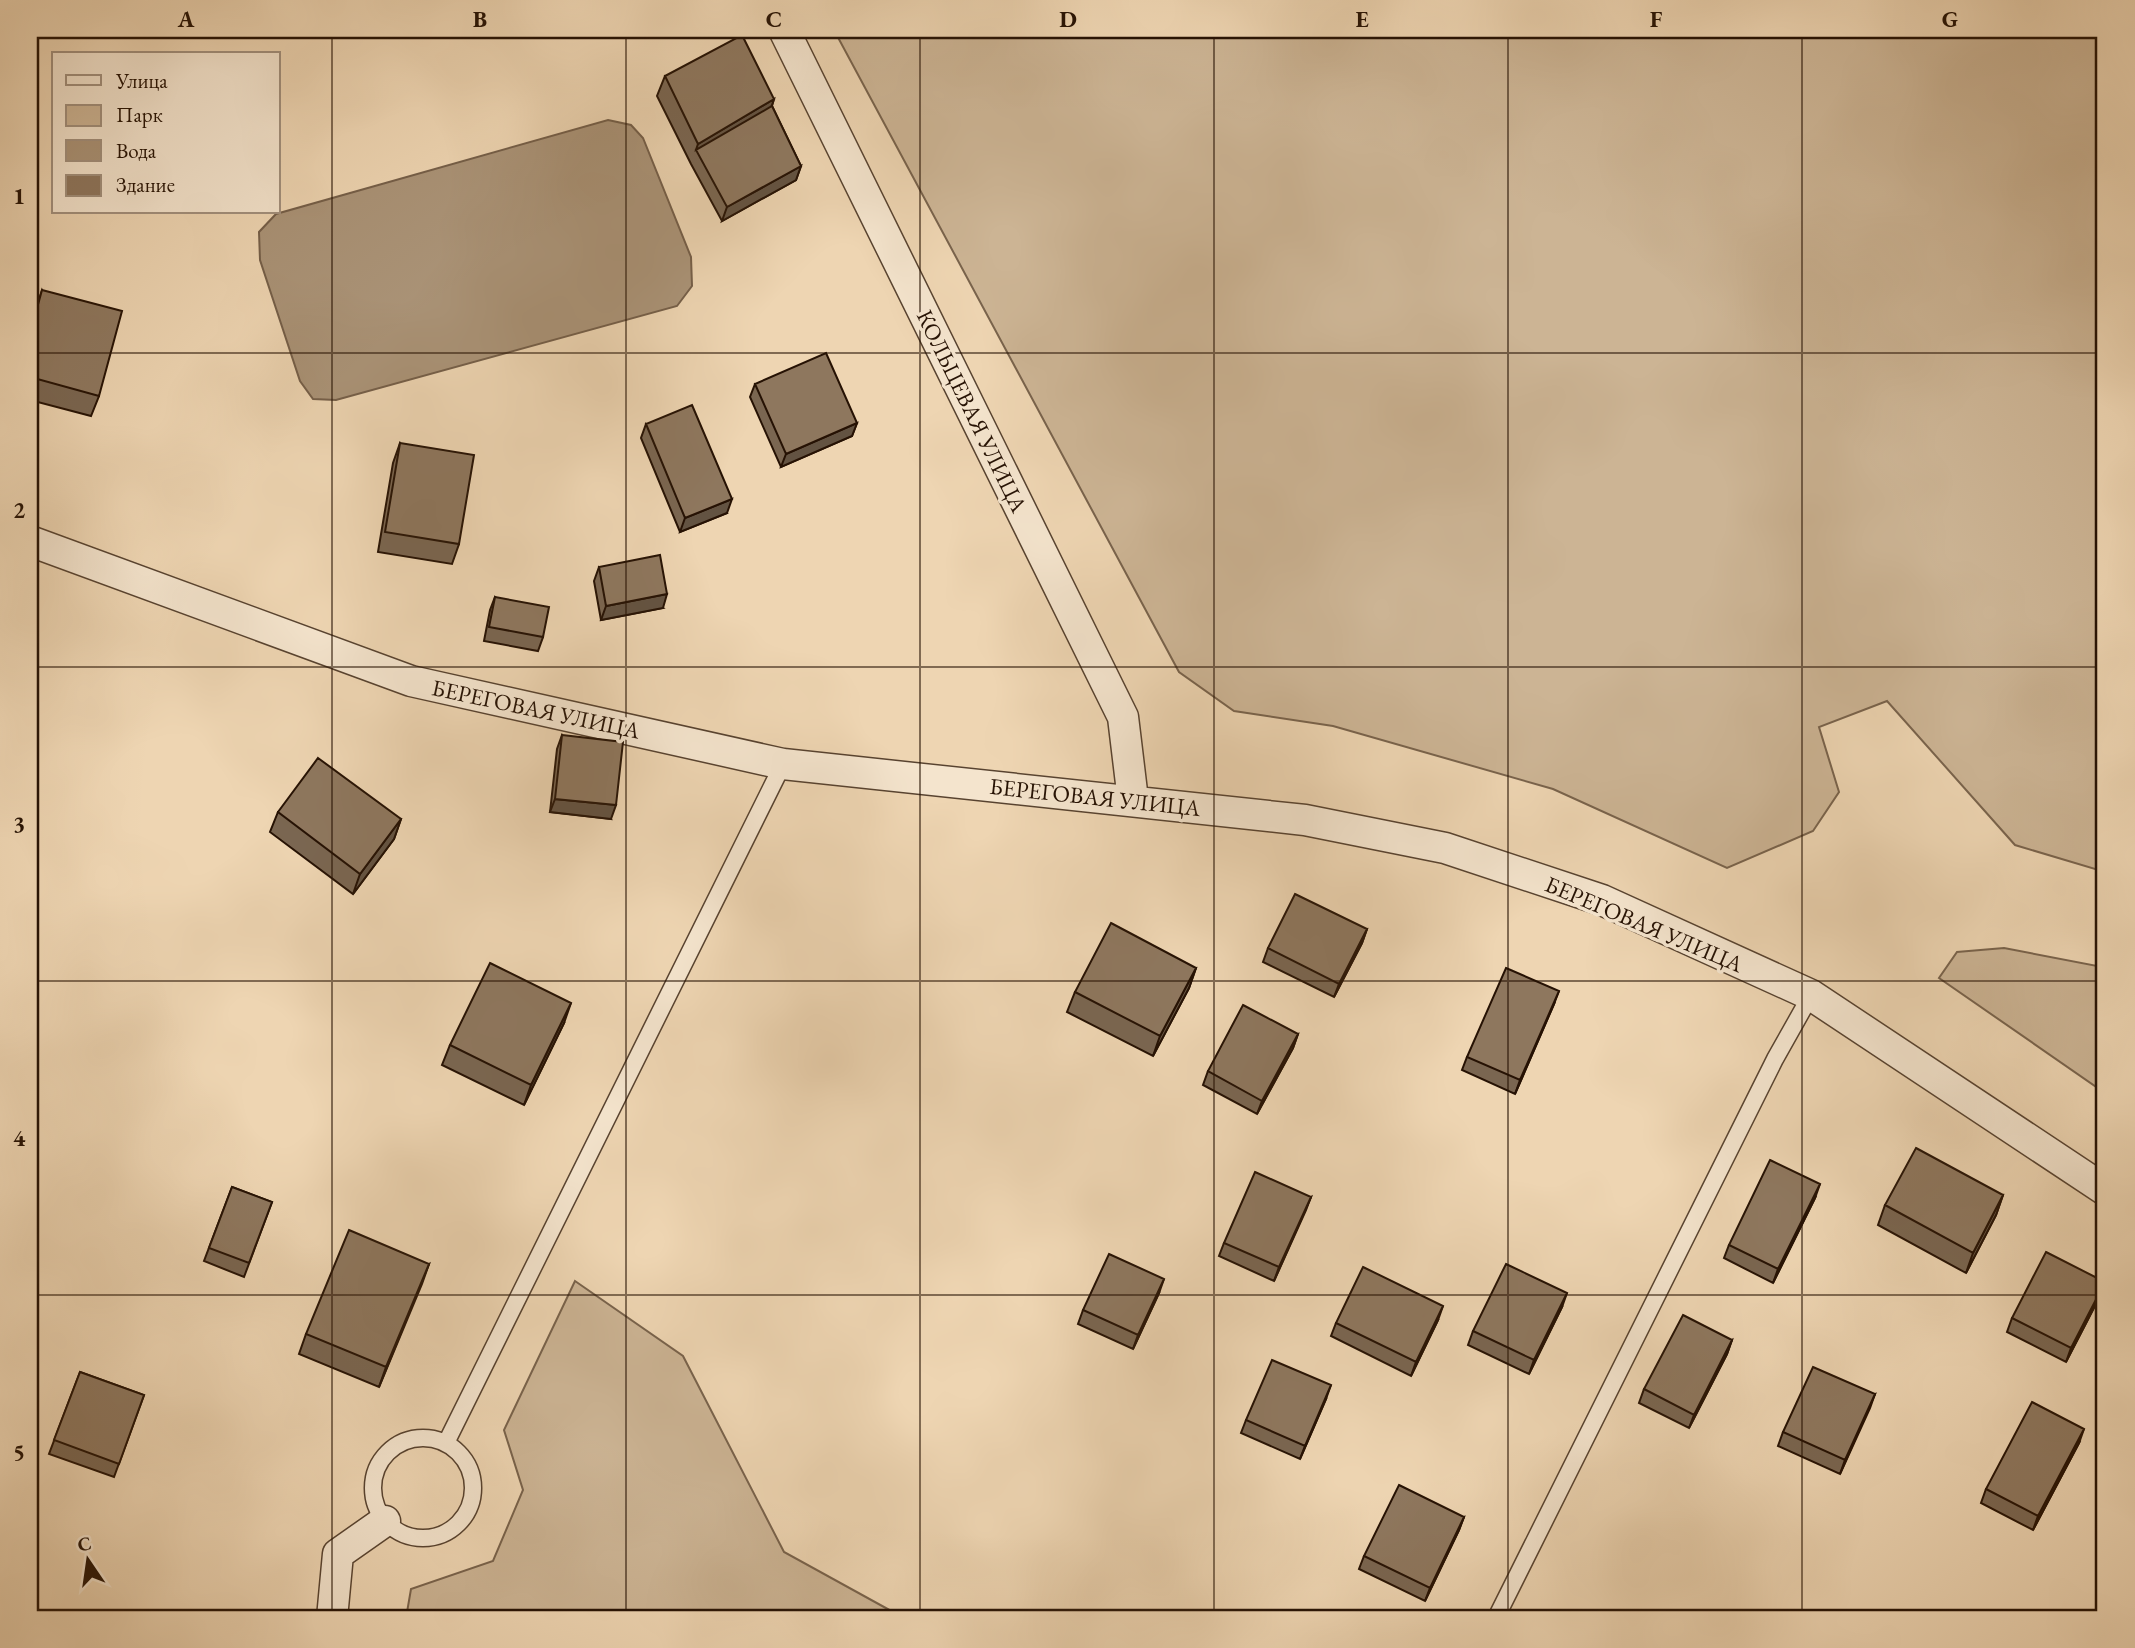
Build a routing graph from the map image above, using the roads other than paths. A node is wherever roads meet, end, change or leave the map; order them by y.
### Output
1 (784, 30) edge
2 (30, 541) edge
3 (783, 764) junction
4 (1133, 800) junction
5 (1811, 995) junction
6 (2105, 1190) edge
7 (446, 1443) junction
8 (385, 1521) junction
9 (332, 1618) edge
10 (1496, 1618) edge

1 - 4 street, КОЛЬЦЕВАЯ УЛИЦА
2 - 3 street, БЕРЕГОВАЯ УЛИЦА
3 - 4 street, БЕРЕГОВАЯ УЛИЦА
3 - 7 lane
4 - 5 street, БЕРЕГОВАЯ УЛИЦА
5 - 6 street, БЕРЕГОВАЯ УЛИЦА
5 - 10 lane
7 - 8 lane
7 - 8 lane
8 - 9 street

